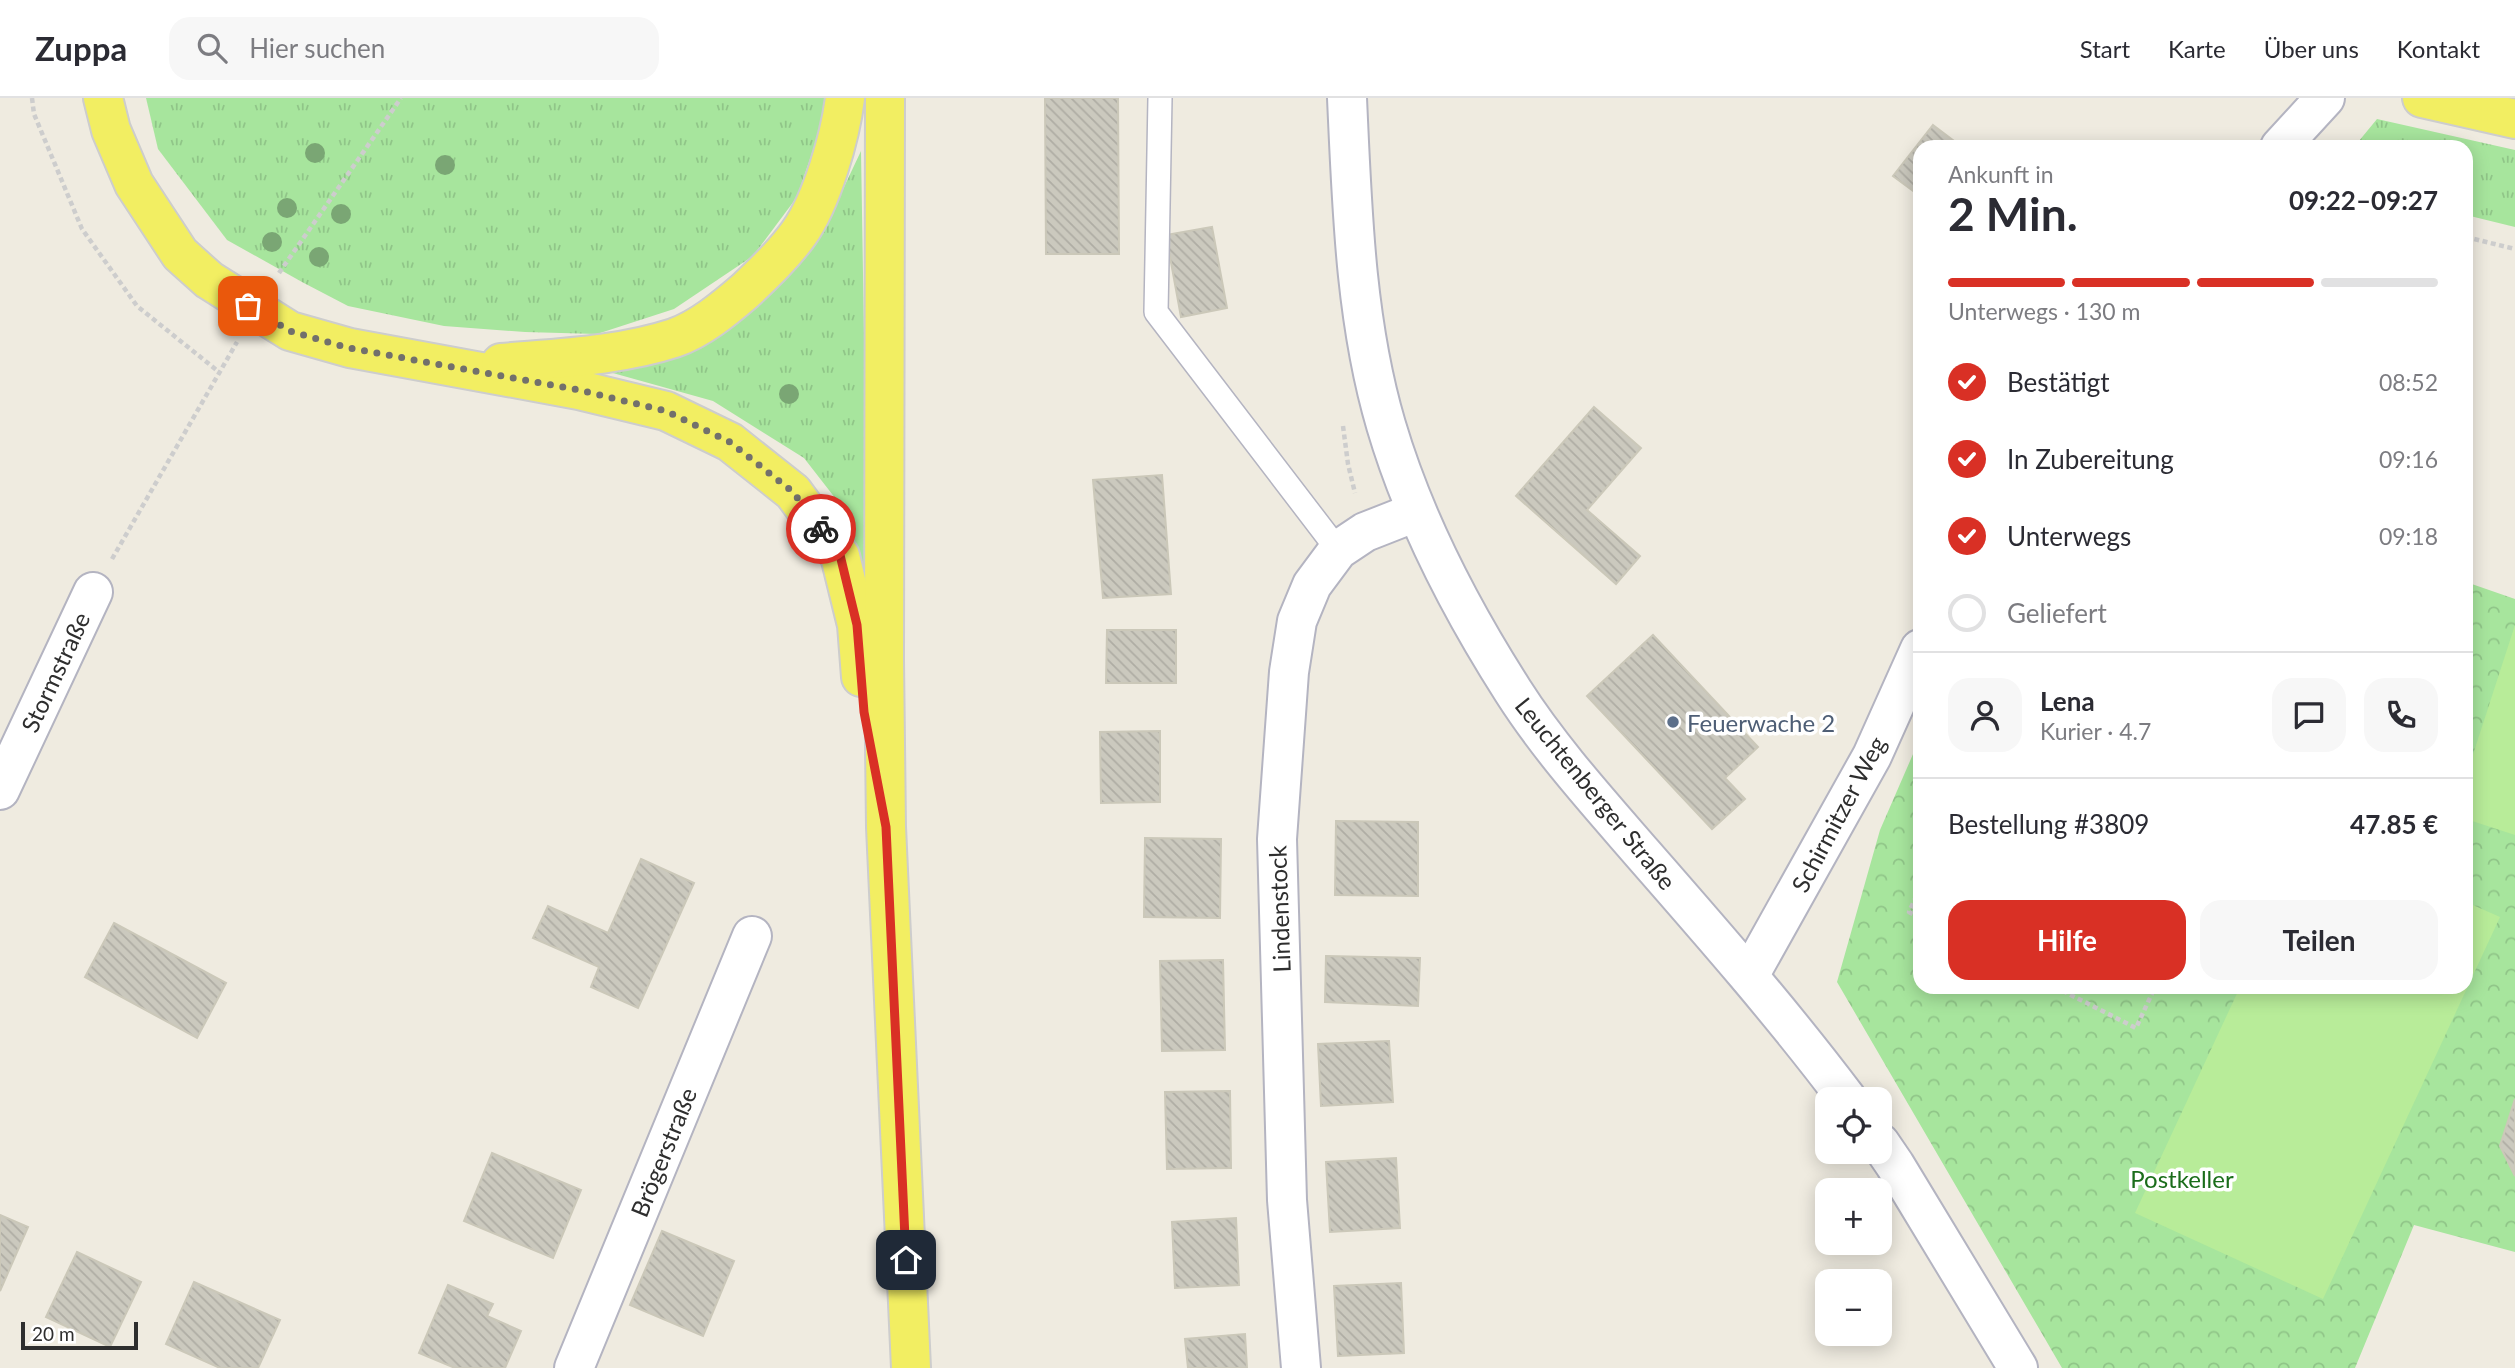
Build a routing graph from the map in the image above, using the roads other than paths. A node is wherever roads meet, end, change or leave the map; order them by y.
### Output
1 (103, 98) edge
2 (845, 98) edge
3 (885, 98) edge
4 (1160, 98) edge
5 (1347, 98) edge
6 (1367, 98) edge
7 (2325, 98) edge
8 (2422, 98) edge
9 (2515, 120) edge
10 (2287, 140) edge
11 (1352, 209) junction
12 (450, 367) junction
13 (1416, 512) junction
14 (1338, 550) junction
15 (93, 592) road end
16 (1913, 665) edge
17 (0, 790) edge
18 (886, 827) junction
19 (752, 936) dead end
20 (1749, 976) junction
21 (1837, 1087) edge
22 (1892, 1161) edge
23 (574, 1368) edge
24 (911, 1368) edge
25 (1301, 1368) edge
26 (2018, 1368) edge

1 - 12 main road
2 - 12 main road
3 - 18 main road
4 - 14 lane
5 - 11 street, Leuchtenberger Straße
6 - 11 street, Leuchtenberger Straße
7 - 10 street
8 - 9 main road
11 - 13 street, Leuchtenberger Straße
12 - 18 main road
13 - 14 street, Lindenstock
13 - 20 street, Leuchtenberger Straße
14 - 25 street, Lindenstock
15 - 17 street, Stormstraße
16 - 20 street, Schirmitzer Weg
18 - 24 main road
19 - 23 street, Brögerstraße
20 - 21 street, Leuchtenberger Straße
22 - 26 street

